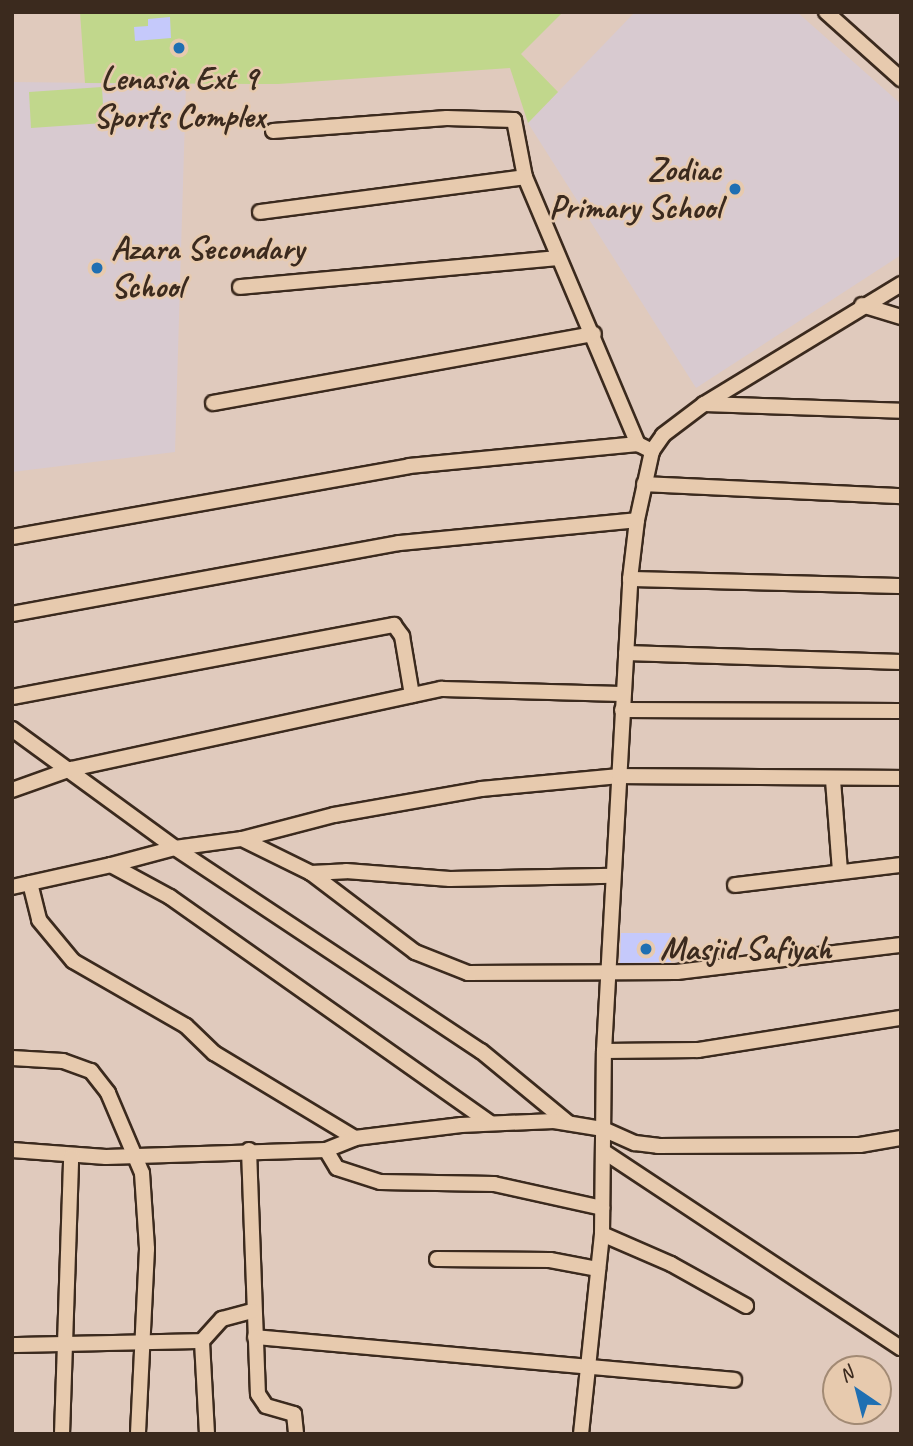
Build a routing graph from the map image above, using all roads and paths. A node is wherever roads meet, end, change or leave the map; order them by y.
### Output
1 (826, 12) edge
2 (901, 79) edge
3 (273, 131) dead end
4 (525, 177) junction
5 (260, 212) dead end
6 (557, 258) junction
7 (901, 285) edge
8 (240, 288) dead end
9 (862, 305) junction
10 (901, 317) edge
11 (594, 334) junction
12 (213, 403) dead end
13 (704, 404) junction
14 (901, 411) edge
15 (638, 444) junction
16 (652, 451) junction
17 (644, 484) junction
18 (901, 496) edge
19 (636, 520) junction
20 (12, 537) edge
21 (630, 579) junction
22 (901, 586) edge
23 (12, 614) edge
24 (626, 653) junction
25 (901, 662) edge
26 (623, 694) junction
27 (412, 695) junction
28 (12, 697) edge
29 (622, 710) junction
30 (901, 711) edge
31 (12, 729) edge
32 (71, 769) junction
33 (619, 776) junction
34 (901, 778) edge
35 (833, 780) junction
36 (12, 790) edge
37 (242, 839) junction
38 (175, 848) junction
39 (111, 865) junction
40 (901, 865) edge
41 (840, 871) junction
42 (311, 873) junction
43 (613, 876) junction
44 (30, 883) junction
45 (735, 885) dead end
46 (12, 887) edge
47 (901, 945) edge
48 (610, 973) junction
49 (901, 1018) edge
50 (604, 1051) junction
51 (12, 1058) edge
52 (490, 1123) junction
53 (568, 1123) junction
54 (603, 1129) junction
55 (355, 1138) junction
56 (901, 1138) edge
57 (12, 1150) edge
58 (249, 1150) junction
59 (326, 1150) junction
60 (603, 1151) junction
61 (132, 1155) junction
62 (71, 1156) junction
63 (601, 1208) junction
64 (602, 1234) junction
65 (437, 1259) dead end
66 (598, 1269) junction
67 (747, 1306) dead end
68 (252, 1311) junction
69 (255, 1337) junction
70 (202, 1341) junction
71 (12, 1345) edge
72 (65, 1345) junction
73 (142, 1346) junction
74 (901, 1348) edge
75 (584, 1367) junction
76 (734, 1380) dead end
77 (62, 1434) edge
78 (138, 1434) edge
79 (207, 1434) edge
80 (296, 1434) edge
81 (581, 1434) edge

1 - 2 street
3 - 4 street
4 - 5 street
4 - 6 street
6 - 8 street
6 - 11 street
7 - 9 street
9 - 10 street
9 - 13 street
11 - 12 street
11 - 15 street
13 - 14 street
13 - 16 street
15 - 16 street
15 - 20 street
16 - 17 street
17 - 18 street
17 - 19 street
19 - 21 street
19 - 23 street
21 - 22 street
21 - 24 street
24 - 25 street
24 - 26 street
26 - 27 street
26 - 29 street
27 - 28 street
27 - 32 street
29 - 30 street
29 - 33 street
31 - 32 street
32 - 36 street
32 - 38 street
33 - 35 street
33 - 37 street
33 - 43 street
34 - 35 street
35 - 41 street
37 - 38 street
37 - 42 street
38 - 39 street
38 - 53 street
39 - 44 street
39 - 52 street
40 - 41 street
41 - 45 street
42 - 43 street
42 - 48 street
43 - 48 street
44 - 46 street
44 - 55 street
47 - 48 street
48 - 50 street
49 - 50 street
50 - 54 street
51 - 61 street
52 - 53 street
52 - 55 street
53 - 54 street
54 - 56 street
54 - 60 street
55 - 59 street
57 - 62 street
58 - 59 street
58 - 61 street
58 - 68 street
59 - 63 street
60 - 63 street
60 - 74 street
61 - 62 street
61 - 73 street
62 - 72 street
63 - 64 street
64 - 66 street
64 - 67 street
65 - 66 street
66 - 75 street
68 - 69 street
68 - 70 street
69 - 75 street
69 - 80 street
70 - 73 street
70 - 79 street
71 - 72 street
72 - 73 street
72 - 77 street
73 - 78 street
75 - 76 street
75 - 81 street

